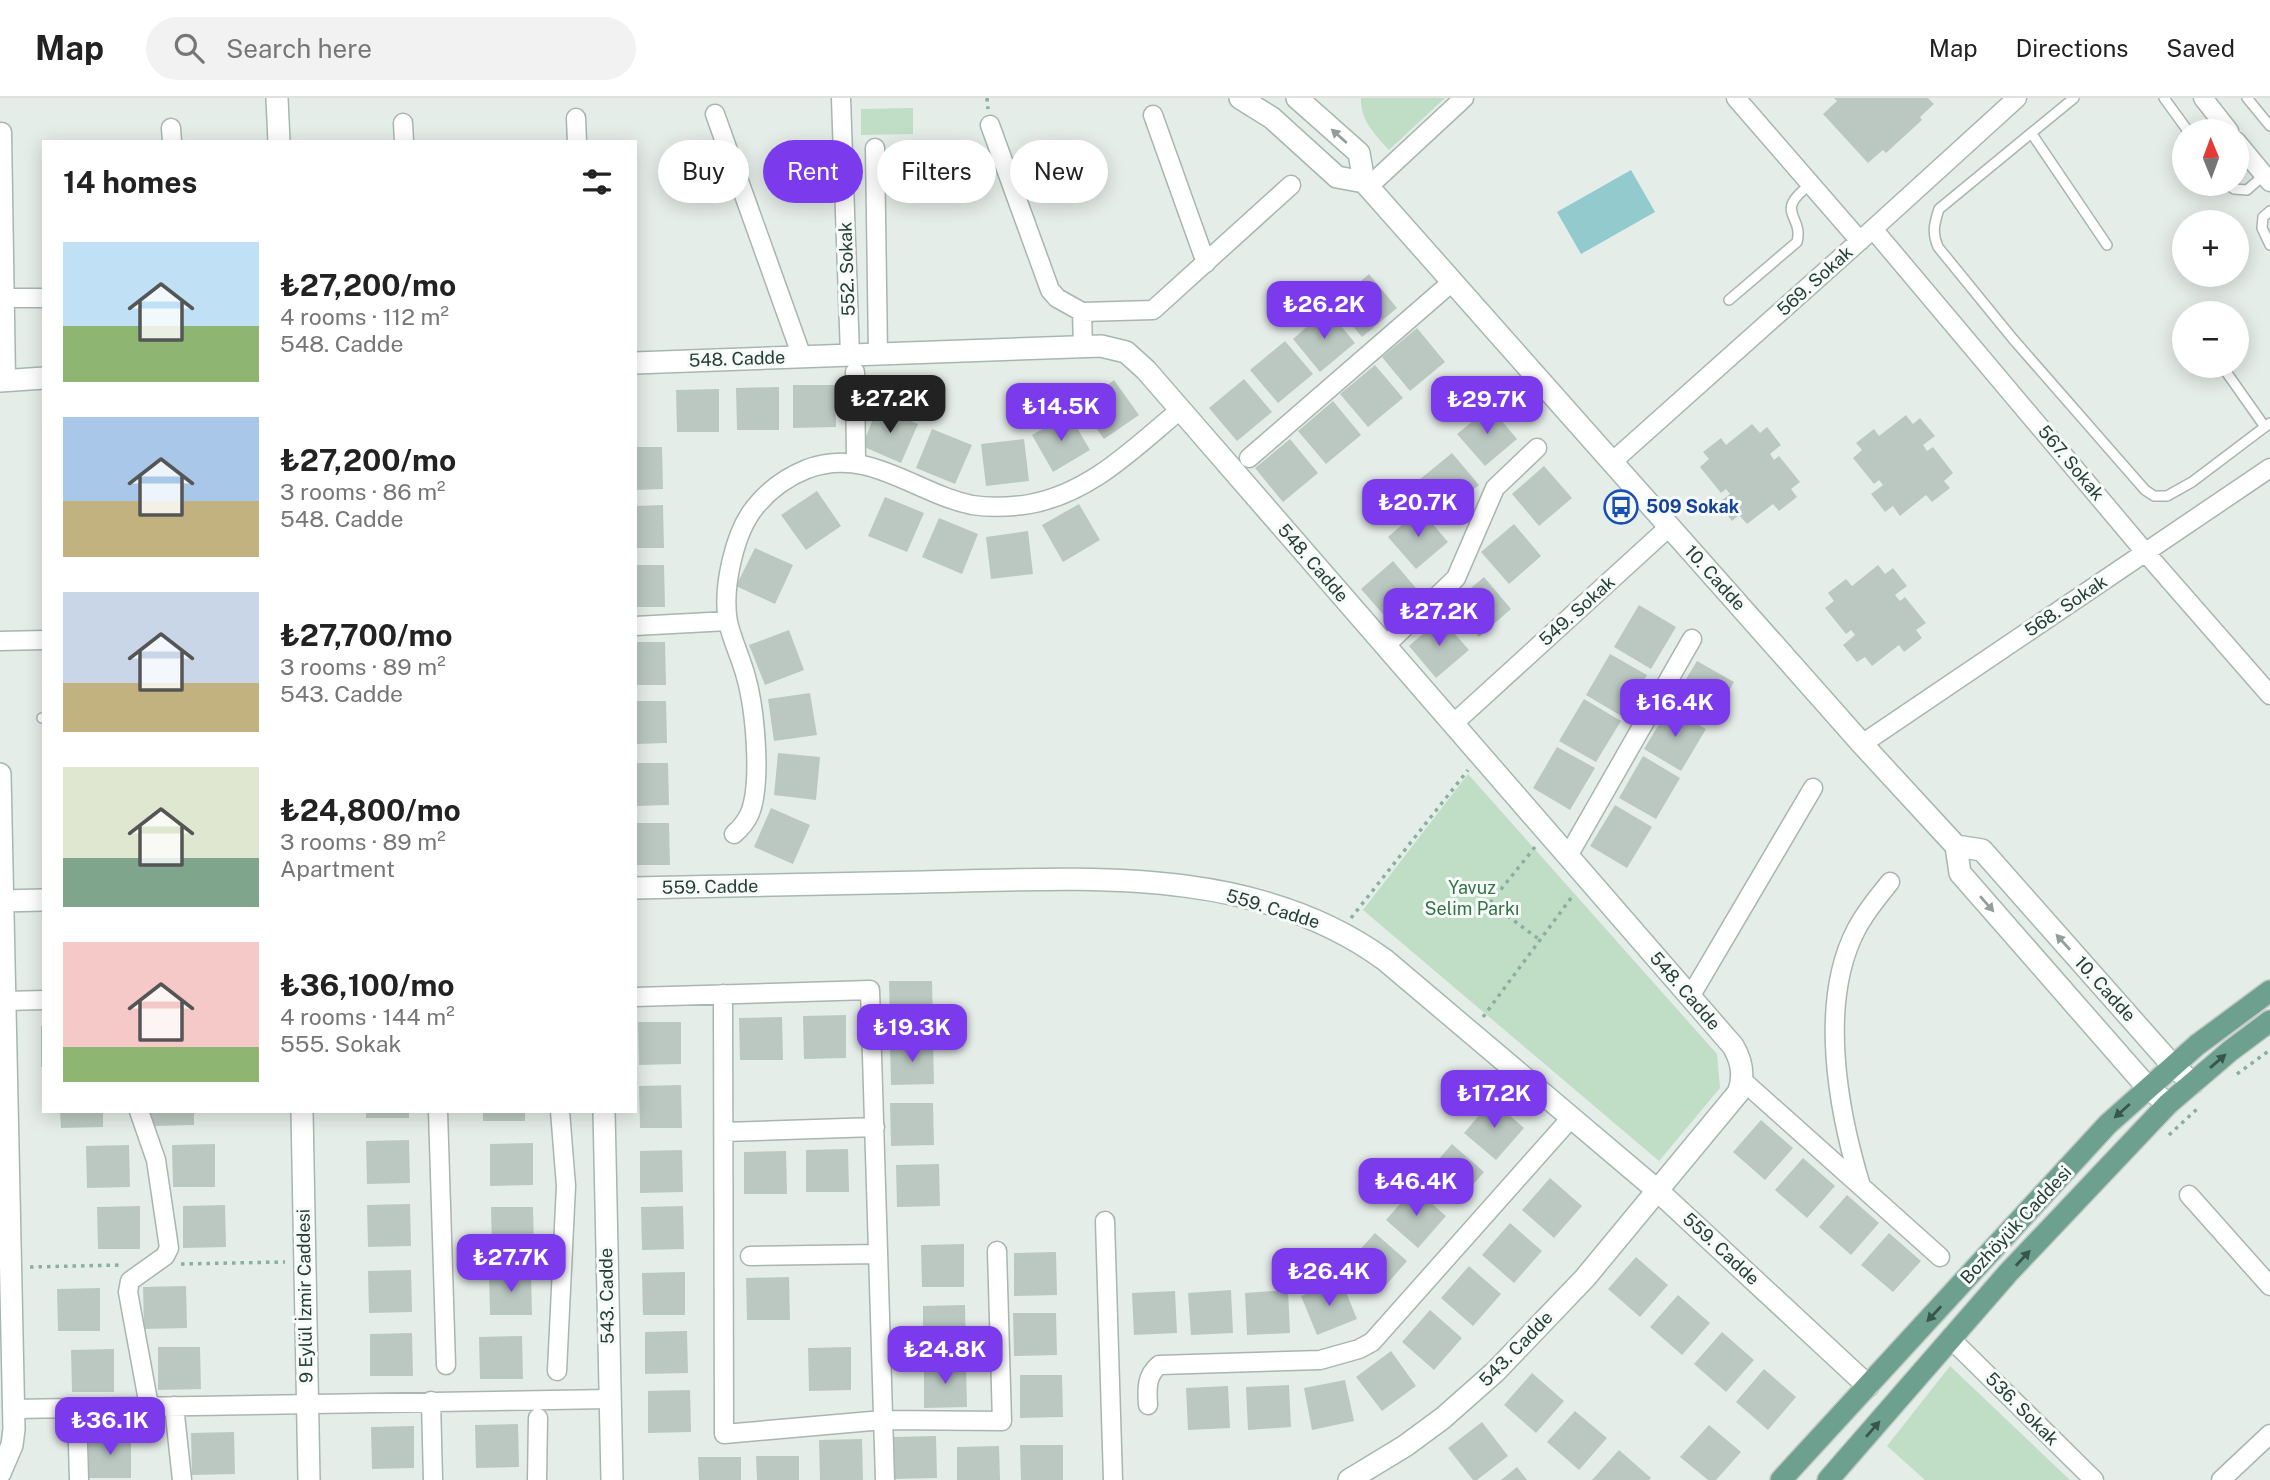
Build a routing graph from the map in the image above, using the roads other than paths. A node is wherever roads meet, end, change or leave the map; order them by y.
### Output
1 (277, 98) edge
2 (841, 98) edge
3 (1241, 98) edge
4 (1296, 98) edge
5 (1464, 98) edge
6 (1736, 98) edge
7 (2017, 98) edge
8 (2074, 98) edge
9 (2164, 98) edge
10 (2203, 98) edge
11 (2247, 98) edge
12 (715, 114) dead end
13 (1153, 115) dead end
14 (576, 118) dead end
15 (1272, 118) junction
16 (2179, 119) edge
17 (2220, 119) edge
18 (990, 125) dead end
19 (2270, 126) edge
20 (2, 132) dead end
21 (2032, 134) junction
22 (279, 140) edge
23 (577, 140) edge
24 (875, 148) dead end
25 (2249, 157) edge
26 (2267, 179) edge
27 (1811, 184) junction
28 (1291, 185) dead end
29 (1366, 185) junction
30 (2249, 189) edge
31 (2270, 211) edge
32 (1867, 235) junction
33 (2107, 244) dead end
34 (2270, 245) edge
35 (1206, 263) junction
36 (1452, 282) junction
37 (5, 298) junction
38 (42, 298) edge
39 (1729, 300) dead end
40 (1082, 313) junction
41 (1083, 347) junction
42 (878, 354) junction
43 (802, 357) junction
44 (637, 363) edge
45 (852, 363) junction
46 (2231, 378) edge
47 (42, 379) edge
48 (3, 380) edge
49 (1180, 410) junction
50 (2267, 425) edge
51 (1537, 448) dead end
52 (1249, 458) dead end
53 (856, 462) junction
54 (1612, 462) junction
55 (2270, 468) edge
56 (1669, 527) junction
57 (2146, 552) junction
58 (728, 621) junction
59 (637, 626) edge
60 (1692, 639) dead end
61 (42, 640) edge
62 (0, 641) edge
63 (1385, 646) junction
64 (2270, 695) edge
65 (1453, 724) junction
66 (1862, 744) junction
67 (0, 774) edge
68 (1814, 788) dead end
69 (734, 834) dead end
70 (1956, 846) junction
71 (1568, 856) junction
72 (1890, 882) dead end
73 (637, 888) edge
74 (1, 900) edge
75 (42, 900) edge
76 (2270, 991) edge
77 (723, 994) junction
78 (637, 997) edge
79 (1690, 997) junction
80 (42, 1000) edge
81 (5, 1001) junction
82 (2270, 1021) edge
83 (2173, 1066) junction
84 (1742, 1080) junction
85 (2193, 1083) junction
86 (2148, 1088) junction
87 (2168, 1104) junction
88 (140, 1113) edge
89 (302, 1113) edge
90 (439, 1113) edge
91 (560, 1113) edge
92 (604, 1113) edge
93 (1571, 1118) junction
94 (875, 1127) junction
95 (724, 1132) junction
96 (1861, 1186) junction
97 (1658, 1191) junction
98 (2189, 1195) dead end
99 (1105, 1221) dead end
100 (997, 1251) dead end
101 (878, 1254) junction
102 (750, 1256) dead end
103 (1940, 1257) dead end
104 (2270, 1286) edge
105 (1951, 1339) junction
106 (446, 1365) dead end
107 (557, 1371) dead end
108 (1868, 1386) junction
109 (609, 1399) junction
110 (431, 1401) junction
111 (307, 1403) junction
112 (1148, 1405) dead end
113 (149, 1406) junction
114 (174, 1406) junction
115 (76, 1408) junction
116 (14, 1409) junction
117 (538, 1418) dead end
118 (883, 1420) junction
119 (2270, 1434) edge
120 (0, 1473) edge
121 (79, 1480) edge
122 (182, 1480) edge
123 (309, 1480) edge
124 (433, 1480) edge
125 (537, 1480) edge
126 (612, 1480) edge
127 (885, 1480) edge
128 (1113, 1480) edge
129 (1349, 1480) edge
130 (1781, 1480) edge
131 (1828, 1480) edge
132 (2094, 1480) edge
133 (2221, 1480) edge

1 - 22 street
2 - 45 street, 552. Sokak
3 - 15 street
4 - 15 street
29 -> 4 street, 10. Cadde
5 - 29 street
6 - 27 street, 567. Sokak
7 - 32 street, 569. Sokak
8 - 21 lane
9 - 16 lane
10 - 17 street
11 - 19 lane
12 - 43 street
13 - 35 street
14 - 23 street
15 - 29 street
18 - 40 street
20 - 37 street
21 - 33 lane
21 - 50 lane
24 - 42 street
25 - 26 street
26 - 30 lane
27 - 32 street, 567. Sokak
27 - 39 lane
28 - 35 street
29 - 36 street, 10. Cadde
31 - 34 lane
32 - 54 street, 569. Sokak
32 - 57 street, 567. Sokak
35 - 40 street
36 - 52 street
36 - 54 street, 10. Cadde
37 - 38 street
37 - 48 street
40 - 41 street
41 - 42 street, 548. Cadde
41 - 49 street, 548. Cadde
42 - 45 street, 548. Cadde
43 - 44 street, 548. Cadde
43 - 45 street, 548. Cadde
45 - 53 street, 552. Sokak
46 - 50 lane
47 - 48 street
49 - 53 street
49 - 63 street, 548. Cadde
51 - 63 street
53 - 58 street
54 - 56 street, 10. Cadde
55 - 57 street, 568. Sokak
56 - 65 street, 549. Sokak
56 - 66 street, 10. Cadde
57 - 64 street, 567. Sokak
57 - 66 street, 568. Sokak
58 - 59 street
58 - 69 street
60 - 71 street
61 - 62 street
63 - 65 street, 548. Cadde
65 - 71 street, 548. Cadde
66 - 70 street, 10. Cadde
67 - 74 street
68 - 79 street
83 -> 70 street, 10. Cadde
70 -> 86 street, 10. Cadde
71 - 79 street, 548. Cadde
72 - 96 street
73 - 93 street, 559. Cadde
74 - 75 street
74 - 81 street
76 - 83 main road, Bozhöyük Caddesi
77 - 78 street
77 - 94 street
77 - 95 street
79 - 84 street, 548. Cadde
80 - 81 street
81 - 116 street
85 -> 82 main road, Bozhöyük Caddesi
83 - 85 street, 10. Cadde
83 - 86 main road, Bozhöyük Caddesi
84 - 96 street
84 - 97 street
85 - 87 main road, Bozhöyük Caddesi
86 - 87 street, 10. Cadde
86 -> 108 main road, Bozhöyük Caddesi
105 -> 87 main road, Bozhöyük Caddesi
88 - 113 street
89 - 111 street, 9 Eylül İzmir Caddesi
90 - 106 street
91 - 107 street
92 - 109 street, 543. Cadde
93 - 97 street, 559. Cadde
93 - 112 street
94 - 95 street
94 - 101 street
95 - 118 street
96 - 103 street
97 - 108 street, 559. Cadde
97 - 129 street, 543. Cadde
98 - 104 street
99 - 128 street
100 - 118 street
101 - 102 street
101 - 118 street
131 -> 105 main road, Bozhöyük Caddesi
105 - 132 street, 536. Sokak
108 - 130 main road, Bozhöyük Caddesi
109 - 110 street
109 - 126 street, 543. Cadde
110 - 111 street
110 - 124 street
111 - 114 street
111 - 123 street, 9 Eylül İzmir Caddesi
113 - 114 street
113 - 115 street
114 - 122 street
115 - 116 street
115 - 121 street
116 - 120 street
117 - 125 street
118 - 127 street
119 - 133 street

